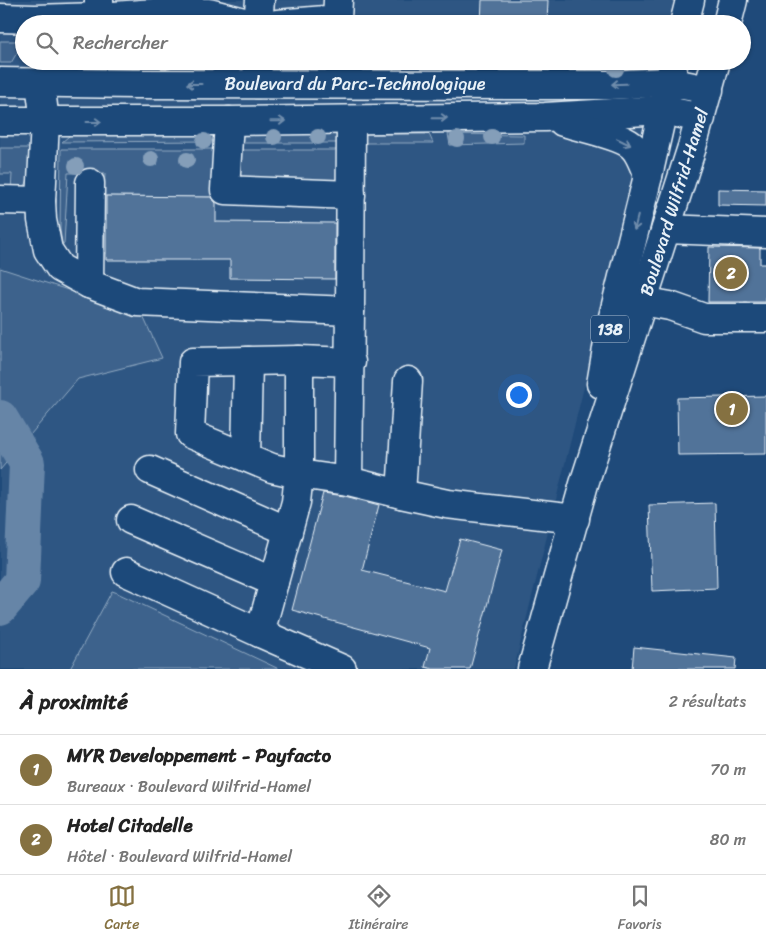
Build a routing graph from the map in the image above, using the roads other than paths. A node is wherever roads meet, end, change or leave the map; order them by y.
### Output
1 (260, 0) edge
2 (338, 0) edge
3 (690, 0) edge
4 (733, 0) edge
5 (210, 6) edge
6 (99, 8) edge
7 (58, 15) edge
8 (231, 15) edge
9 (259, 15) edge
10 (337, 15) edge
11 (686, 15) edge
12 (729, 15) edge
13 (0, 18) edge
14 (15, 18) edge
15 (714, 70) edge
16 (671, 72) edge
17 (258, 73) edge
18 (0, 82) edge
19 (40, 82) junction
20 (708, 90) junction
21 (662, 110) junction
22 (544, 117) junction
23 (700, 118) junction
24 (352, 120) junction
25 (0, 121) edge
26 (229, 121) junction
27 (45, 122) junction
28 (648, 176) junction
29 (90, 183) dead end
30 (351, 195) junction
31 (0, 200) edge
32 (41, 201) junction
33 (666, 229) junction
34 (766, 233) edge
35 (90, 284) junction
36 (642, 301) junction
37 (350, 311) junction
38 (766, 318) edge
39 (299, 360) junction
40 (248, 361) junction
41 (351, 362) junction
42 (408, 381) dead end
43 (246, 457) junction
44 (150, 470) dead end
45 (300, 474) junction
46 (348, 481) junction
47 (584, 484) junction
48 (401, 494) junction
49 (575, 518) junction
50 (131, 520) dead end
51 (288, 531) junction
52 (126, 572) dead end
53 (274, 582) junction
54 (260, 633) junction
55 (342, 669) edge
56 (532, 669) edge

1 - 9 main road
2 - 10 main road
3 - 11 main road
4 - 12 main road
5 - 6 main road
5 - 8 main road
6 - 7 main road
13 - 14 main road
15 - 20 main road, Boulevard Wilfrid-Hamel / 138
16 -> 17 main road, Boulevard du Parc-Technologique
16 - 20 main road, Boulevard du Parc-Technologique
16 - 21 main road, Boulevard Wilfrid-Hamel / 138
17 -> 19 main road, Boulevard du Parc-Technologique
18 - 19 main road, Boulevard du Parc-Technologique
19 - 27 main road
20 - 23 main road, Boulevard Wilfrid-Hamel / 138
21 - 22 main road, Boulevard du Parc-Technologique
21 - 23 main road, Boulevard du Parc-Technologique
21 - 28 main road, Boulevard Wilfrid-Hamel / 138
24 -> 22 main road, Boulevard du Parc-Technologique
22 -> 28 main road, Boulevard du Parc-Technologique
23 - 33 main road, Boulevard Wilfrid-Hamel / 138
26 -> 24 main road, Boulevard du Parc-Technologique
24 - 30 main road
25 - 27 main road, Boulevard du Parc-Technologique
27 -> 26 main road, Boulevard du Parc-Technologique
26 - 30 main road
27 - 32 main road
28 -> 47 main road, Boulevard Wilfrid-Hamel / 138
29 - 35 main road
30 - 37 main road
31 - 32 main road
32 - 35 main road
33 - 34 main road
33 - 36 main road, Boulevard Wilfrid-Hamel / 138
35 - 37 main road
36 - 38 main road
36 - 47 main road, Boulevard Wilfrid-Hamel / 138
37 - 41 main road
39 - 40 main road
39 - 41 main road
39 - 45 main road
40 - 43 main road
40 - 43 main road
41 - 46 main road
42 - 48 main road
43 - 45 main road
44 - 51 main road
45 - 46 main road
45 - 51 main road
46 - 48 main road
47 - 49 main road, Boulevard Wilfrid-Hamel / 138
48 - 49 main road
49 - 56 main road, Boulevard Wilfrid-Hamel / 138
50 - 53 main road
51 - 53 main road
52 - 54 main road
53 - 54 main road
54 - 55 main road

